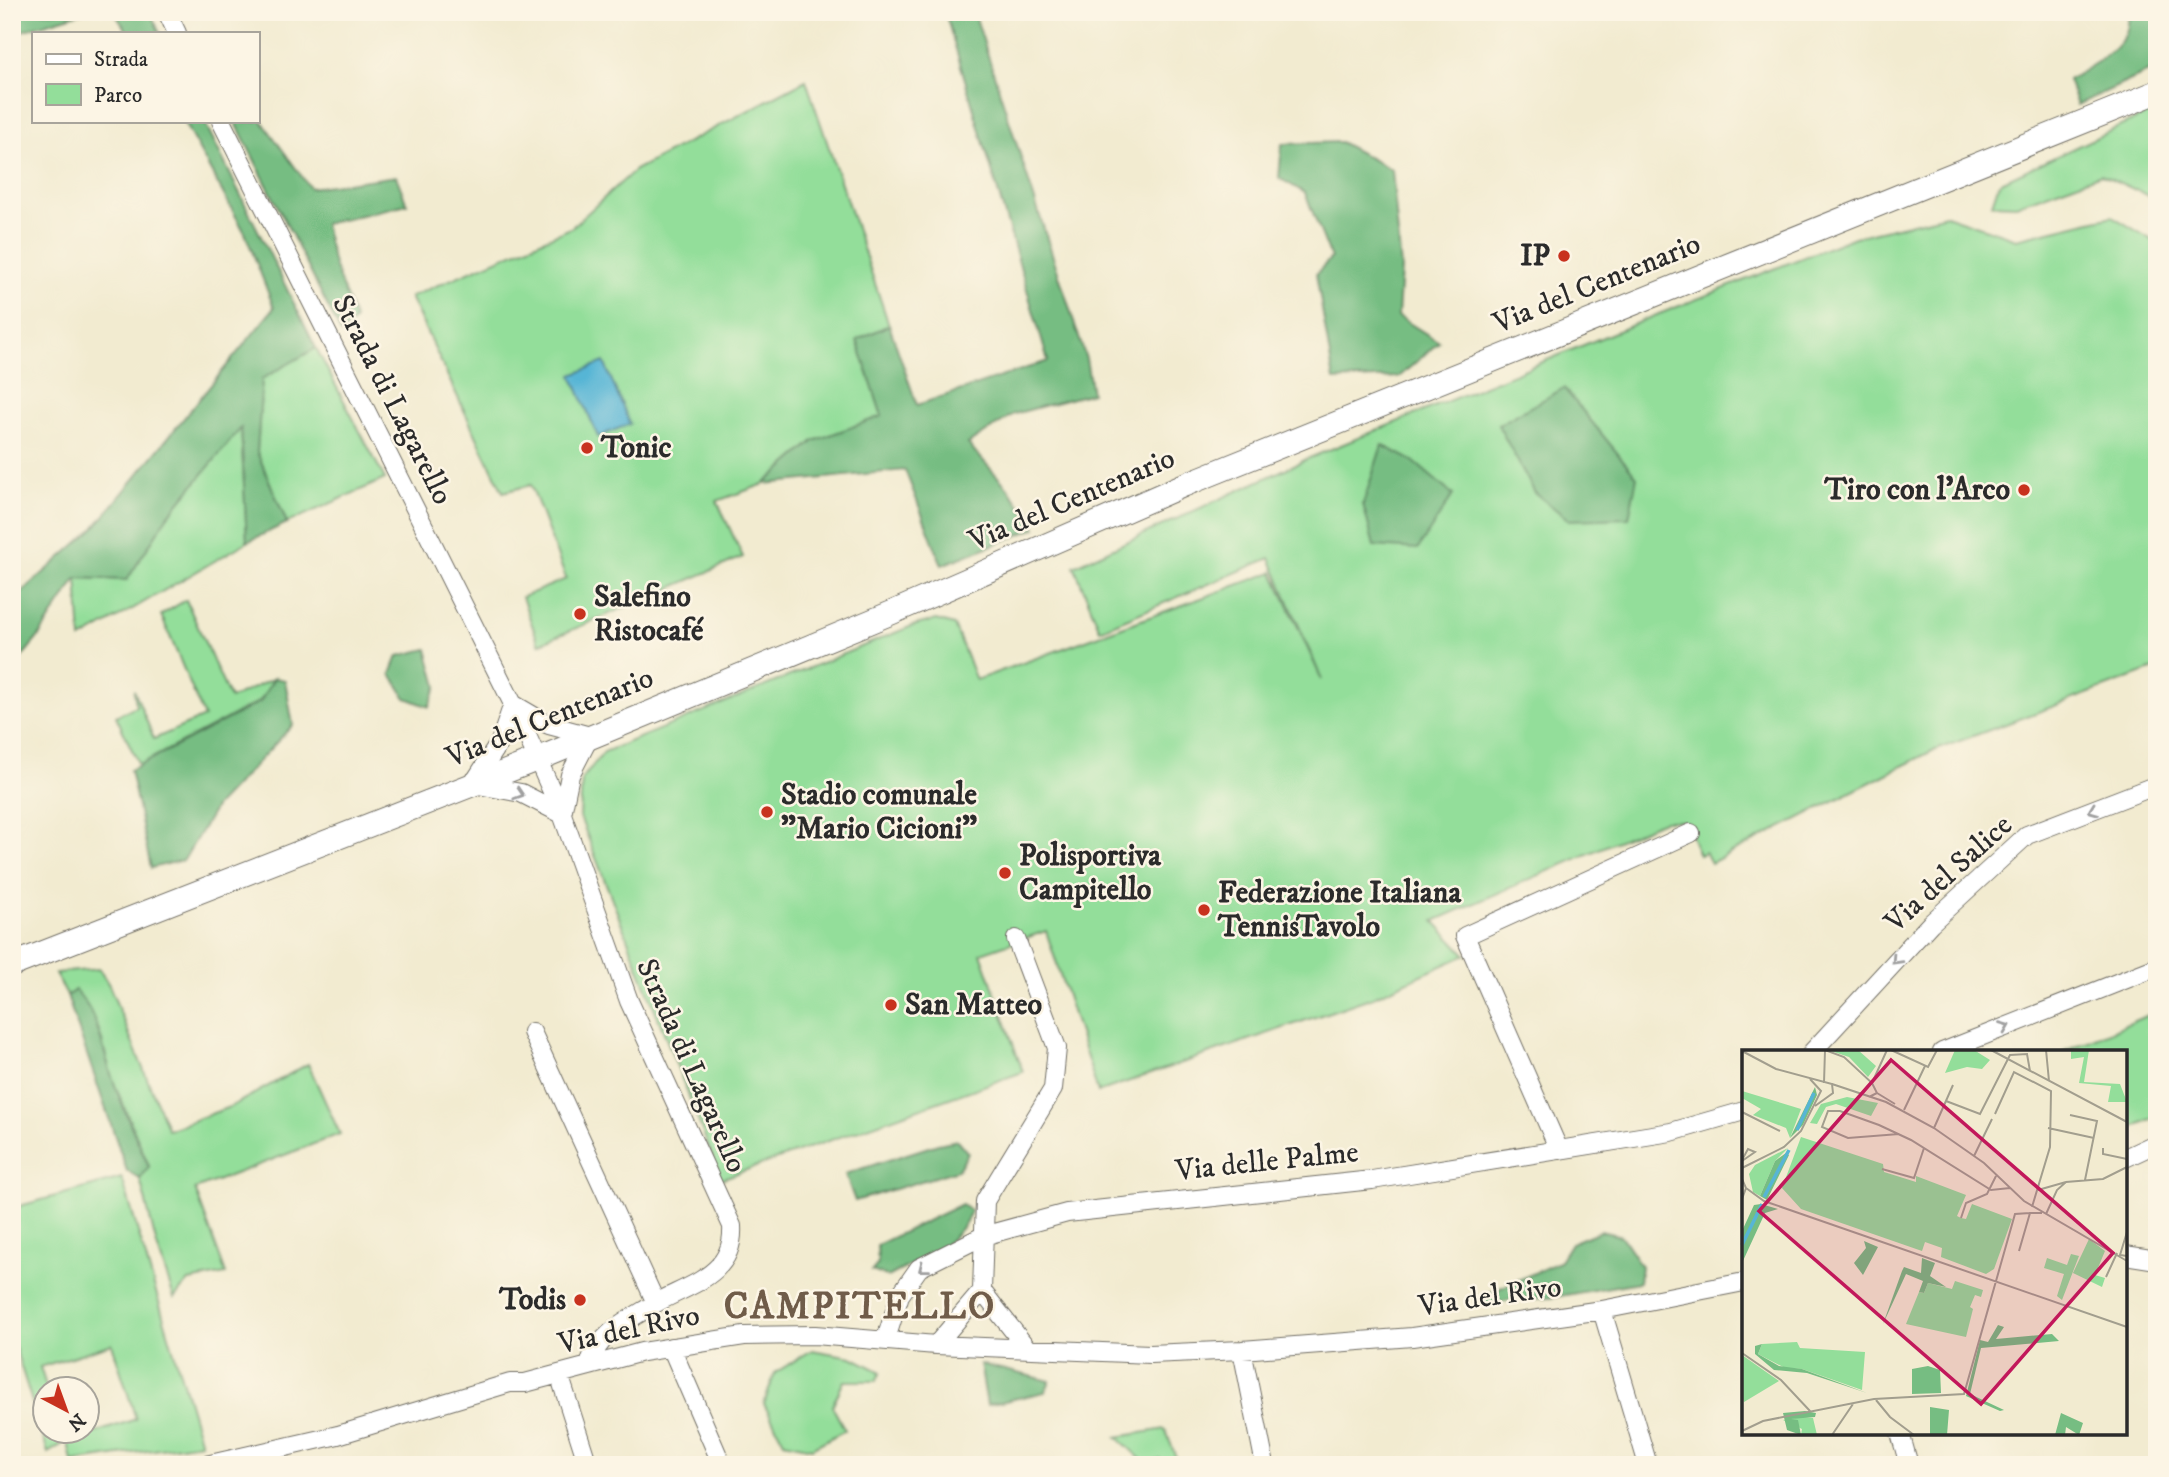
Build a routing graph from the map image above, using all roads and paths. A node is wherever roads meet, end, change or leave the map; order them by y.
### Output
1 (167, 12) edge
2 (177, 32) edge
3 (2157, 92) edge
4 (222, 122) edge
5 (513, 704) junction
6 (590, 736) junction
7 (538, 759) junction
8 (474, 784) junction
9 (2157, 785) edge
10 (562, 814) junction
11 (1691, 833) dead end
12 (1016, 939) dead end
13 (12, 965) edge
14 (2157, 967) edge
15 (532, 1032) dead end
16 (1814, 1050) edge
17 (1947, 1050) edge
18 (1742, 1112) edge
19 (2157, 1143) edge
20 (1559, 1150) junction
21 (2127, 1157) edge
22 (983, 1236) junction
23 (2127, 1255) edge
24 (2157, 1260) edge
25 (1742, 1282) edge
26 (982, 1291) junction
27 (656, 1303) junction
28 (1602, 1310) junction
29 (886, 1339) junction
30 (936, 1345) junction
31 (671, 1348) junction
32 (1026, 1348) junction
33 (1242, 1350) junction
34 (589, 1365) junction
35 (559, 1374) junction
36 (1901, 1435) edge
37 (720, 1463) edge
38 (206, 1465) edge
39 (588, 1465) edge
40 (1265, 1465) edge
41 (1648, 1465) edge
42 (1909, 1465) edge

1 - 2 street
3 - 6 street, Via del Centenario
4 - 5 street, Strada di Lagarello
5 - 6 street
5 - 7 street, Strada di Lagarello
5 - 8 street
6 - 7 street, Via del Centenario
6 - 10 street
7 - 8 street, Via del Centenario
7 - 10 street, Strada di Lagarello
8 -> 10 street
8 - 13 street, Via del Centenario
9 -> 16 street, Via del Salice
10 - 27 street, Strada di Lagarello
11 - 20 street
12 - 22 street
17 -> 14 street
15 - 27 street
18 - 20 street, Via delle Palme
19 - 21 street
20 - 22 street, Via delle Palme
22 - 26 street
22 -> 29 street, Via delle Palme
23 - 24 street
25 - 28 street, Via del Rivo
26 - 30 street
26 - 32 street
27 - 34 street, Strada di Lagarello
28 - 33 street, Via del Rivo
28 - 41 street
29 - 30 street, Via del Rivo
29 - 31 street, Via del Rivo
30 - 32 street, Via del Rivo
31 - 34 street, Via del Rivo
31 - 37 street
32 - 33 street, Via del Rivo
33 - 40 street
34 - 35 street, Via del Rivo
35 - 38 street, Via del Rivo
35 - 39 street
36 - 42 street

